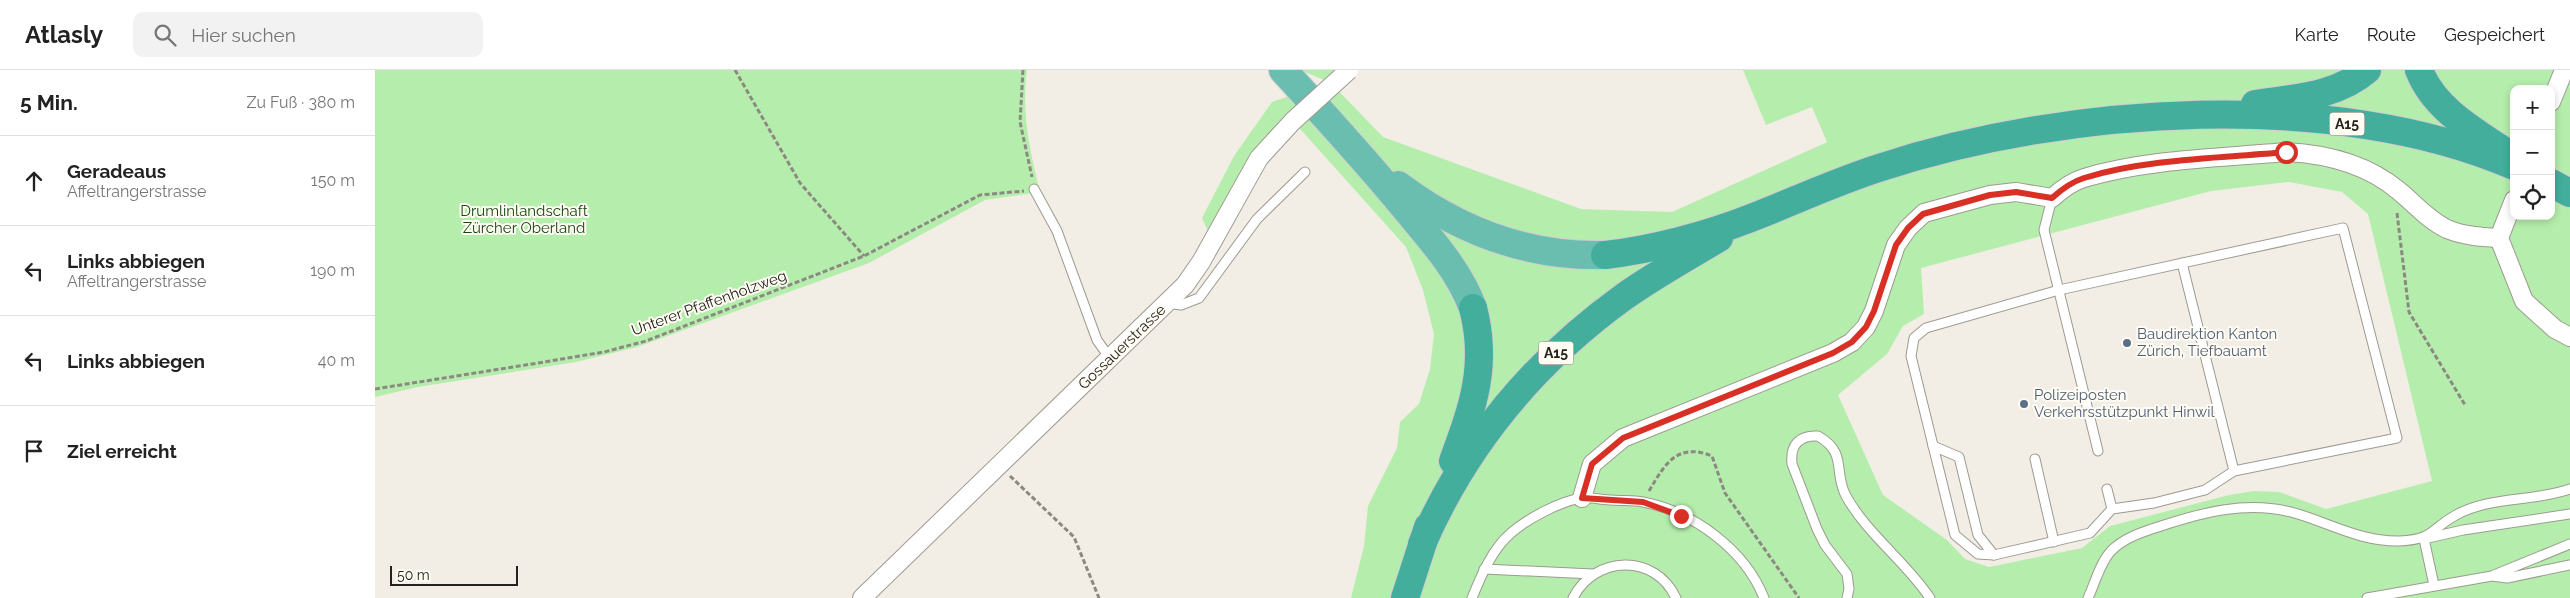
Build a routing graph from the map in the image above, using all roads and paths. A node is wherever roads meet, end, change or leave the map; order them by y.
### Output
1 (735, 70) edge
2 (1023, 70) edge
3 (1283, 70) edge
4 (1349, 70) edge
5 (2367, 70) edge
6 (2419, 70) edge
7 (2564, 70) edge
8 (2555, 92) edge
9 (2175, 115) junction
10 (2510, 155) edge
11 (1362, 156) junction
12 (2510, 164) edge
13 (1305, 172) dead end
14 (2555, 185) edge
15 (1035, 189) junction
16 (2398, 189) junction
17 (2570, 193) edge
18 (2052, 198) junction
19 (2510, 210) edge
20 (1750, 219) junction
21 (2499, 238) junction
22 (864, 256) junction
23 (2182, 263) junction
24 (2059, 290) junction
25 (1167, 303) junction
26 (2570, 337) edge
27 (1109, 357) junction
28 (375, 389) edge
29 (2465, 405) dead end
30 (1933, 446) junction
31 (2098, 451) dead end
32 (2035, 459) dead end
33 (999, 466) junction
34 (2234, 471) junction
35 (2107, 489) dead end
36 (2570, 490) edge
37 (1582, 498) junction
38 (1643, 502) junction
39 (2112, 508) junction
40 (2570, 514) edge
41 (2424, 539) junction
42 (2055, 542) junction
43 (1422, 544) junction
44 (2570, 544) edge
45 (1994, 555) junction
46 (2570, 566) edge
47 (1484, 569) junction
48 (1593, 574) junction
49 (2492, 576) junction
50 (2434, 585) junction
51 (862, 598) edge
52 (1099, 598) edge
53 (1405, 598) edge
54 (1472, 598) edge
55 (1573, 598) edge
56 (1676, 598) edge
57 (1764, 598) edge
58 (1799, 598) edge
59 (1847, 598) edge
60 (1930, 598) edge
61 (2088, 598) edge
62 (2367, 598) edge

1 - 22 path
2 - 15 path
3 - 11 highway, A15
4 - 25 street, Gossauerstrasse, bridge
5 - 9 highway
6 - 10 highway
7 - 8 street
9 - 12 highway, A15
9 - 20 highway, A15
11 - 20 highway, A15
11 - 43 highway, A15
13 - 25 lane
14 - 17 highway
15 - 22 path, Unterer Pfaffenholzweg
15 - 27 lane
16 - 18 street
16 - 21 street
16 - 29 path
18 - 24 lane
18 - 37 street
19 - 21 street
20 - 43 highway, A15
21 - 26 street
22 - 28 path, Unterer Pfaffenholzweg
23 - 24 lane
23 - 34 lane
23 - 34 lane
24 - 30 lane
24 - 31 lane
25 - 27 street, Gossauerstrasse
27 - 33 street, Gossauerstrasse
30 - 45 lane
30 - 45 lane
32 - 42 lane
33 - 51 street, Gossauerstrasse
33 - 52 path
34 - 39 lane
35 - 39 lane
36 - 41 lane
37 - 38 lane
37 - 47 lane
38 - 57 lane
38 - 58 path
39 - 42 lane
40 - 41 lane
41 - 50 lane
41 - 61 lane
42 - 45 lane
43 - 53 highway, A15
44 - 49 lane
46 - 49 lane
47 - 48 lane
47 - 54 lane
48 - 55 lane
48 - 56 lane
49 - 50 lane
50 - 62 lane
59 - 60 lane

